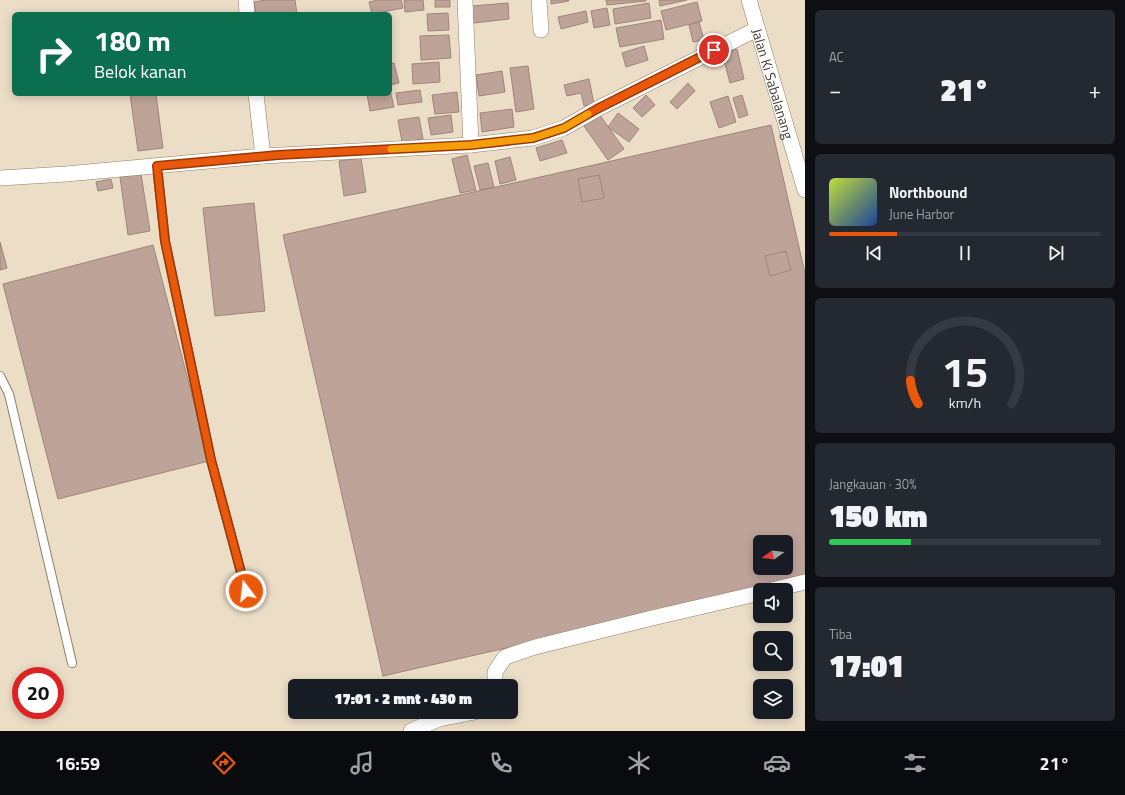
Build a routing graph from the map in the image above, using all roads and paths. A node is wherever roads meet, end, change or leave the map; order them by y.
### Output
1 (246, 0) edge
2 (465, 0) edge
3 (538, 0) edge
4 (750, 0) edge
5 (247, 12) edge
6 (757, 29) junction
7 (541, 30) dead end
8 (256, 96) edge
9 (471, 145) junction
10 (263, 156) junction
11 (157, 166) junction
12 (0, 178) edge
13 (805, 190) edge
14 (0, 376) edge
15 (805, 582) edge
16 (793, 585) edge
17 (246, 591) dead end
18 (753, 595) edge
19 (72, 663) dead end
20 (495, 679) edge
21 (439, 719) edge
22 (411, 731) edge

1 - 5 street
2 - 9 street
3 - 7 street
4 - 6 street, Jalan Ki Sabalanang
6 - 9 street
6 - 13 street, Jalan Ki Sabalanang
8 - 10 street
9 - 10 street
10 - 11 street
11 - 12 street
11 - 17 lane
14 - 19 lane
15 - 16 street
18 - 20 street
21 - 22 street

